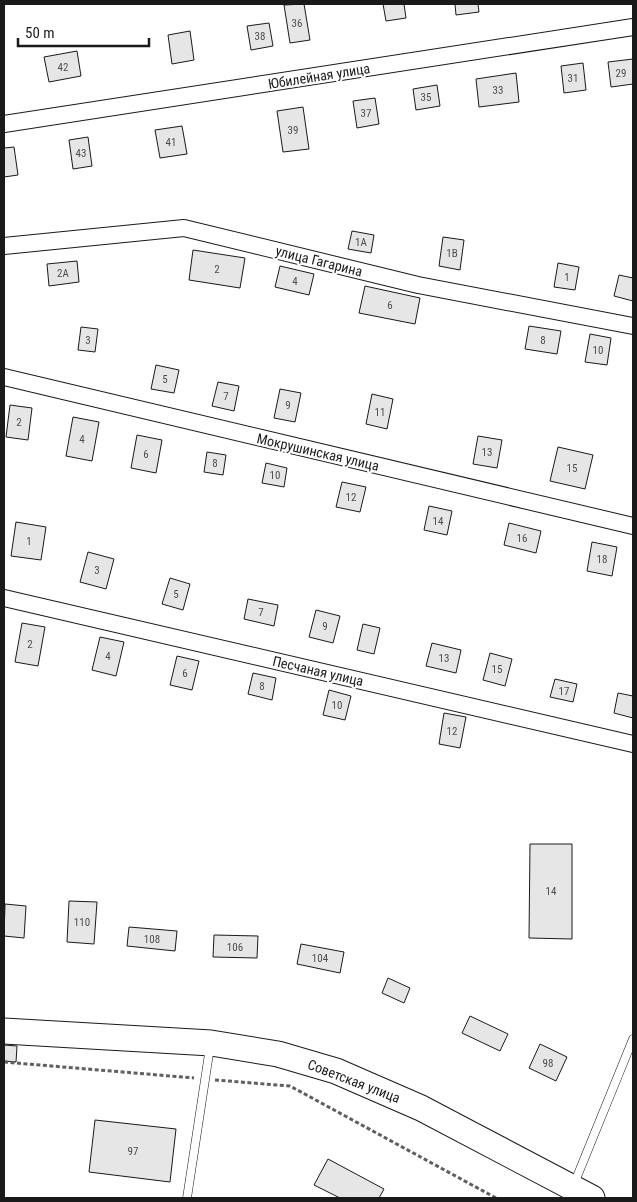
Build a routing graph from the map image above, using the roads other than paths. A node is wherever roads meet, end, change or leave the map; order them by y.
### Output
1 (633, 27) edge
2 (4, 124) edge
3 (4, 246) edge
4 (633, 326) edge
5 (4, 377) edge
6 (633, 526) edge
7 (4, 598) edge
8 (633, 744) edge
9 (4, 1031) edge
10 (633, 1039) edge
11 (211, 1043) junction
12 (582, 1193) edge
13 (187, 1198) edge

1 - 2 street, Юбилейная улица
3 - 4 street, улица Гагарина
5 - 6 street, Мокрушинская улица
7 - 8 street, Песчаная улица
9 - 11 main road, Советская улица
10 - 12 lane
11 - 12 main road, Советская улица
11 - 13 lane

